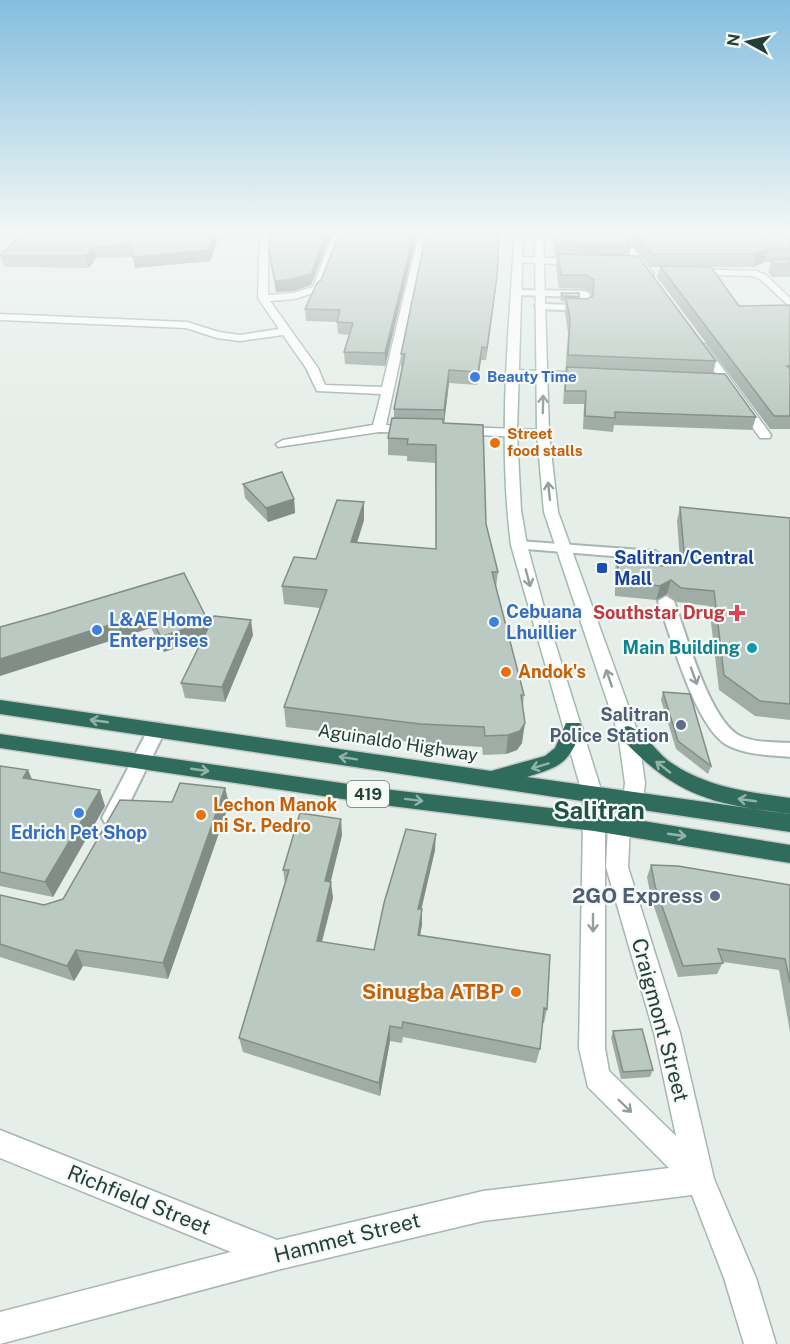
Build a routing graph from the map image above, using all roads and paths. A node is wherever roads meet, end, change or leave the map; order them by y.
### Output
1 (283, 297) edge
2 (410, 297) edge
3 (518, 297) edge
4 (541, 297) edge
5 (585, 297) edge
6 (263, 298) joint
7 (540, 306) junction
8 (0, 317) edge
9 (286, 331) junction
10 (696, 339) edge
11 (515, 373) junction
12 (543, 375) junction
13 (601, 377) edge
14 (386, 391) junction
15 (379, 428) junction
16 (424, 430) edge
17 (447, 431) edge
18 (511, 433) junction
19 (543, 434) junction
20 (765, 435) dead end
21 (283, 444) dead end
22 (519, 545) junction
23 (561, 546) junction
24 (659, 574) edge
25 (666, 601) dead end
26 (0, 707) edge
27 (573, 728) junction
28 (157, 729) junction
29 (628, 733) junction
30 (0, 741) edge
31 (790, 750) edge
32 (142, 762) junction
33 (489, 779) junction
34 (593, 796) junction
35 (633, 800) junction
36 (790, 806) edge
37 (594, 822) junction
38 (790, 823) edge
39 (619, 826) junction
40 (105, 832) edge
41 (790, 854) edge
42 (0, 1144) edge
43 (700, 1179) junction
44 (277, 1255) junction
45 (0, 1328) edge
46 (760, 1344) edge

1 - 6 street
2 - 14 street
3 - 11 street, Craigmont Street
4 - 7 street
5 - 7 lane
6 - 9 street
7 - 12 street
8 - 9 street
9 - 14 street
10 - 20 street
11 - 12 street
11 - 18 street, Craigmont Street
12 - 13 street
19 -> 12 street
14 - 15 street
15 - 16 street
15 - 21 street
17 - 18 street
18 - 19 street
18 - 22 street, Craigmont Street
23 -> 19 street
22 - 23 lane
22 -> 27 street, Craigmont Street
23 - 24 lane
29 -> 23 street
25 -> 31 lane
28 -> 26 highway, Aguinaldo Highway / 419
27 -> 33 highway
27 - 34 street, Craigmont Street
28 - 32 lane
33 -> 28 highway, Aguinaldo Highway / 419
29 - 35 street
36 -> 29 highway
30 - 32 highway, 419
32 -> 37 highway, 419
32 - 40 lane
33 - 34 highway, Aguinaldo Highway / 419
34 - 35 highway, Aguinaldo Highway / 419
34 - 37 street, Craigmont Street
35 - 38 highway, Aguinaldo Highway / 419
35 - 39 street
37 - 39 highway, 419
37 -> 43 street, Craigmont Street
39 -> 41 highway, 419
39 - 43 street, Craigmont Street
42 - 44 street, Richfield Street
43 - 44 street, Hammet Street
43 - 46 street, Craigmont Street
44 - 45 street, Hammet Street

